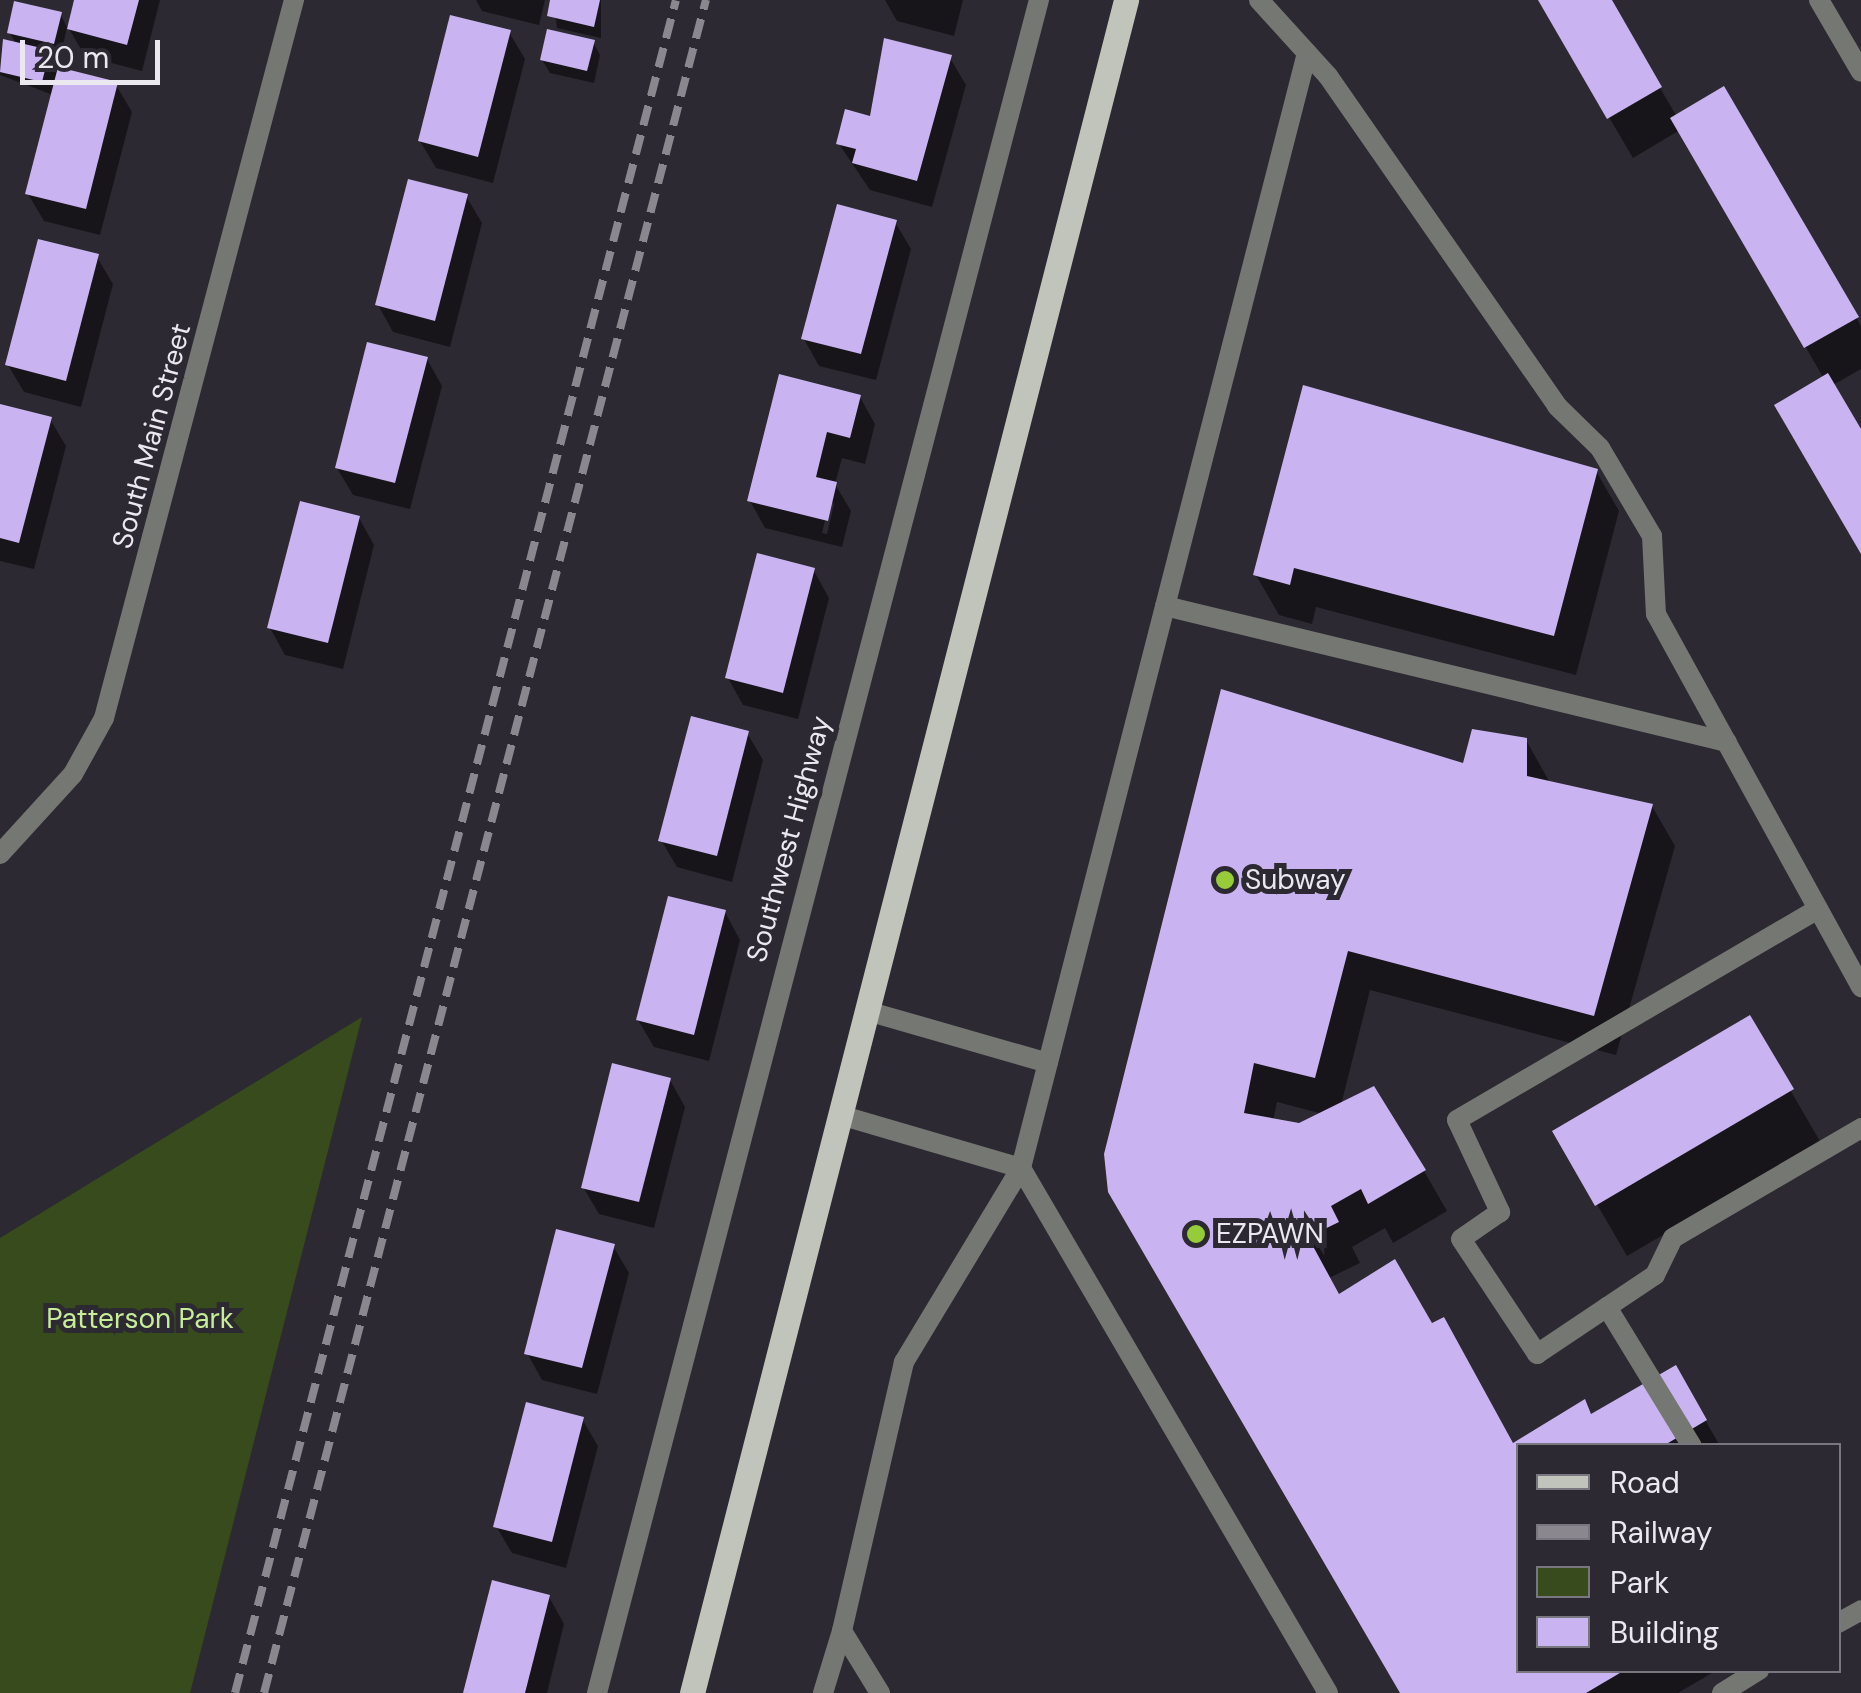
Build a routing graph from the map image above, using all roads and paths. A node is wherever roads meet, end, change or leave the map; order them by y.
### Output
1 (294, 0) edge
2 (1040, 0) edge
3 (1126, 0) edge
4 (1259, 0) edge
5 (1818, 0) edge
6 (1307, 53) junction
7 (1861, 72) edge
8 (1165, 606) junction
9 (1726, 742) junction
10 (0, 854) edge
11 (1818, 909) junction
12 (1861, 986) edge
13 (866, 1012) junction
14 (1048, 1063) junction
15 (840, 1115) junction
16 (1861, 1128) edge
17 (1021, 1168) junction
18 (1607, 1307) junction
19 (1690, 1443) edge
20 (842, 1631) junction
21 (1754, 1673) edge
22 (597, 1693) edge
23 (692, 1693) edge
24 (823, 1693) edge
25 (880, 1693) edge
26 (1328, 1693) edge
27 (1722, 1693) edge

1 - 10 street, South Main Street
2 - 22 street, Southwest Highway
3 - 13 main road
4 - 6 street
5 - 7 street
6 - 8 street
6 - 9 street
8 - 9 street
8 - 14 street
9 - 11 street
11 - 12 street
11 - 18 street
13 - 14 street
13 - 15 main road
14 - 17 street
15 - 17 street
15 - 23 main road
16 - 18 street
17 - 20 street
17 - 26 street
18 - 19 street
20 - 24 street
20 - 25 street
21 - 27 street

